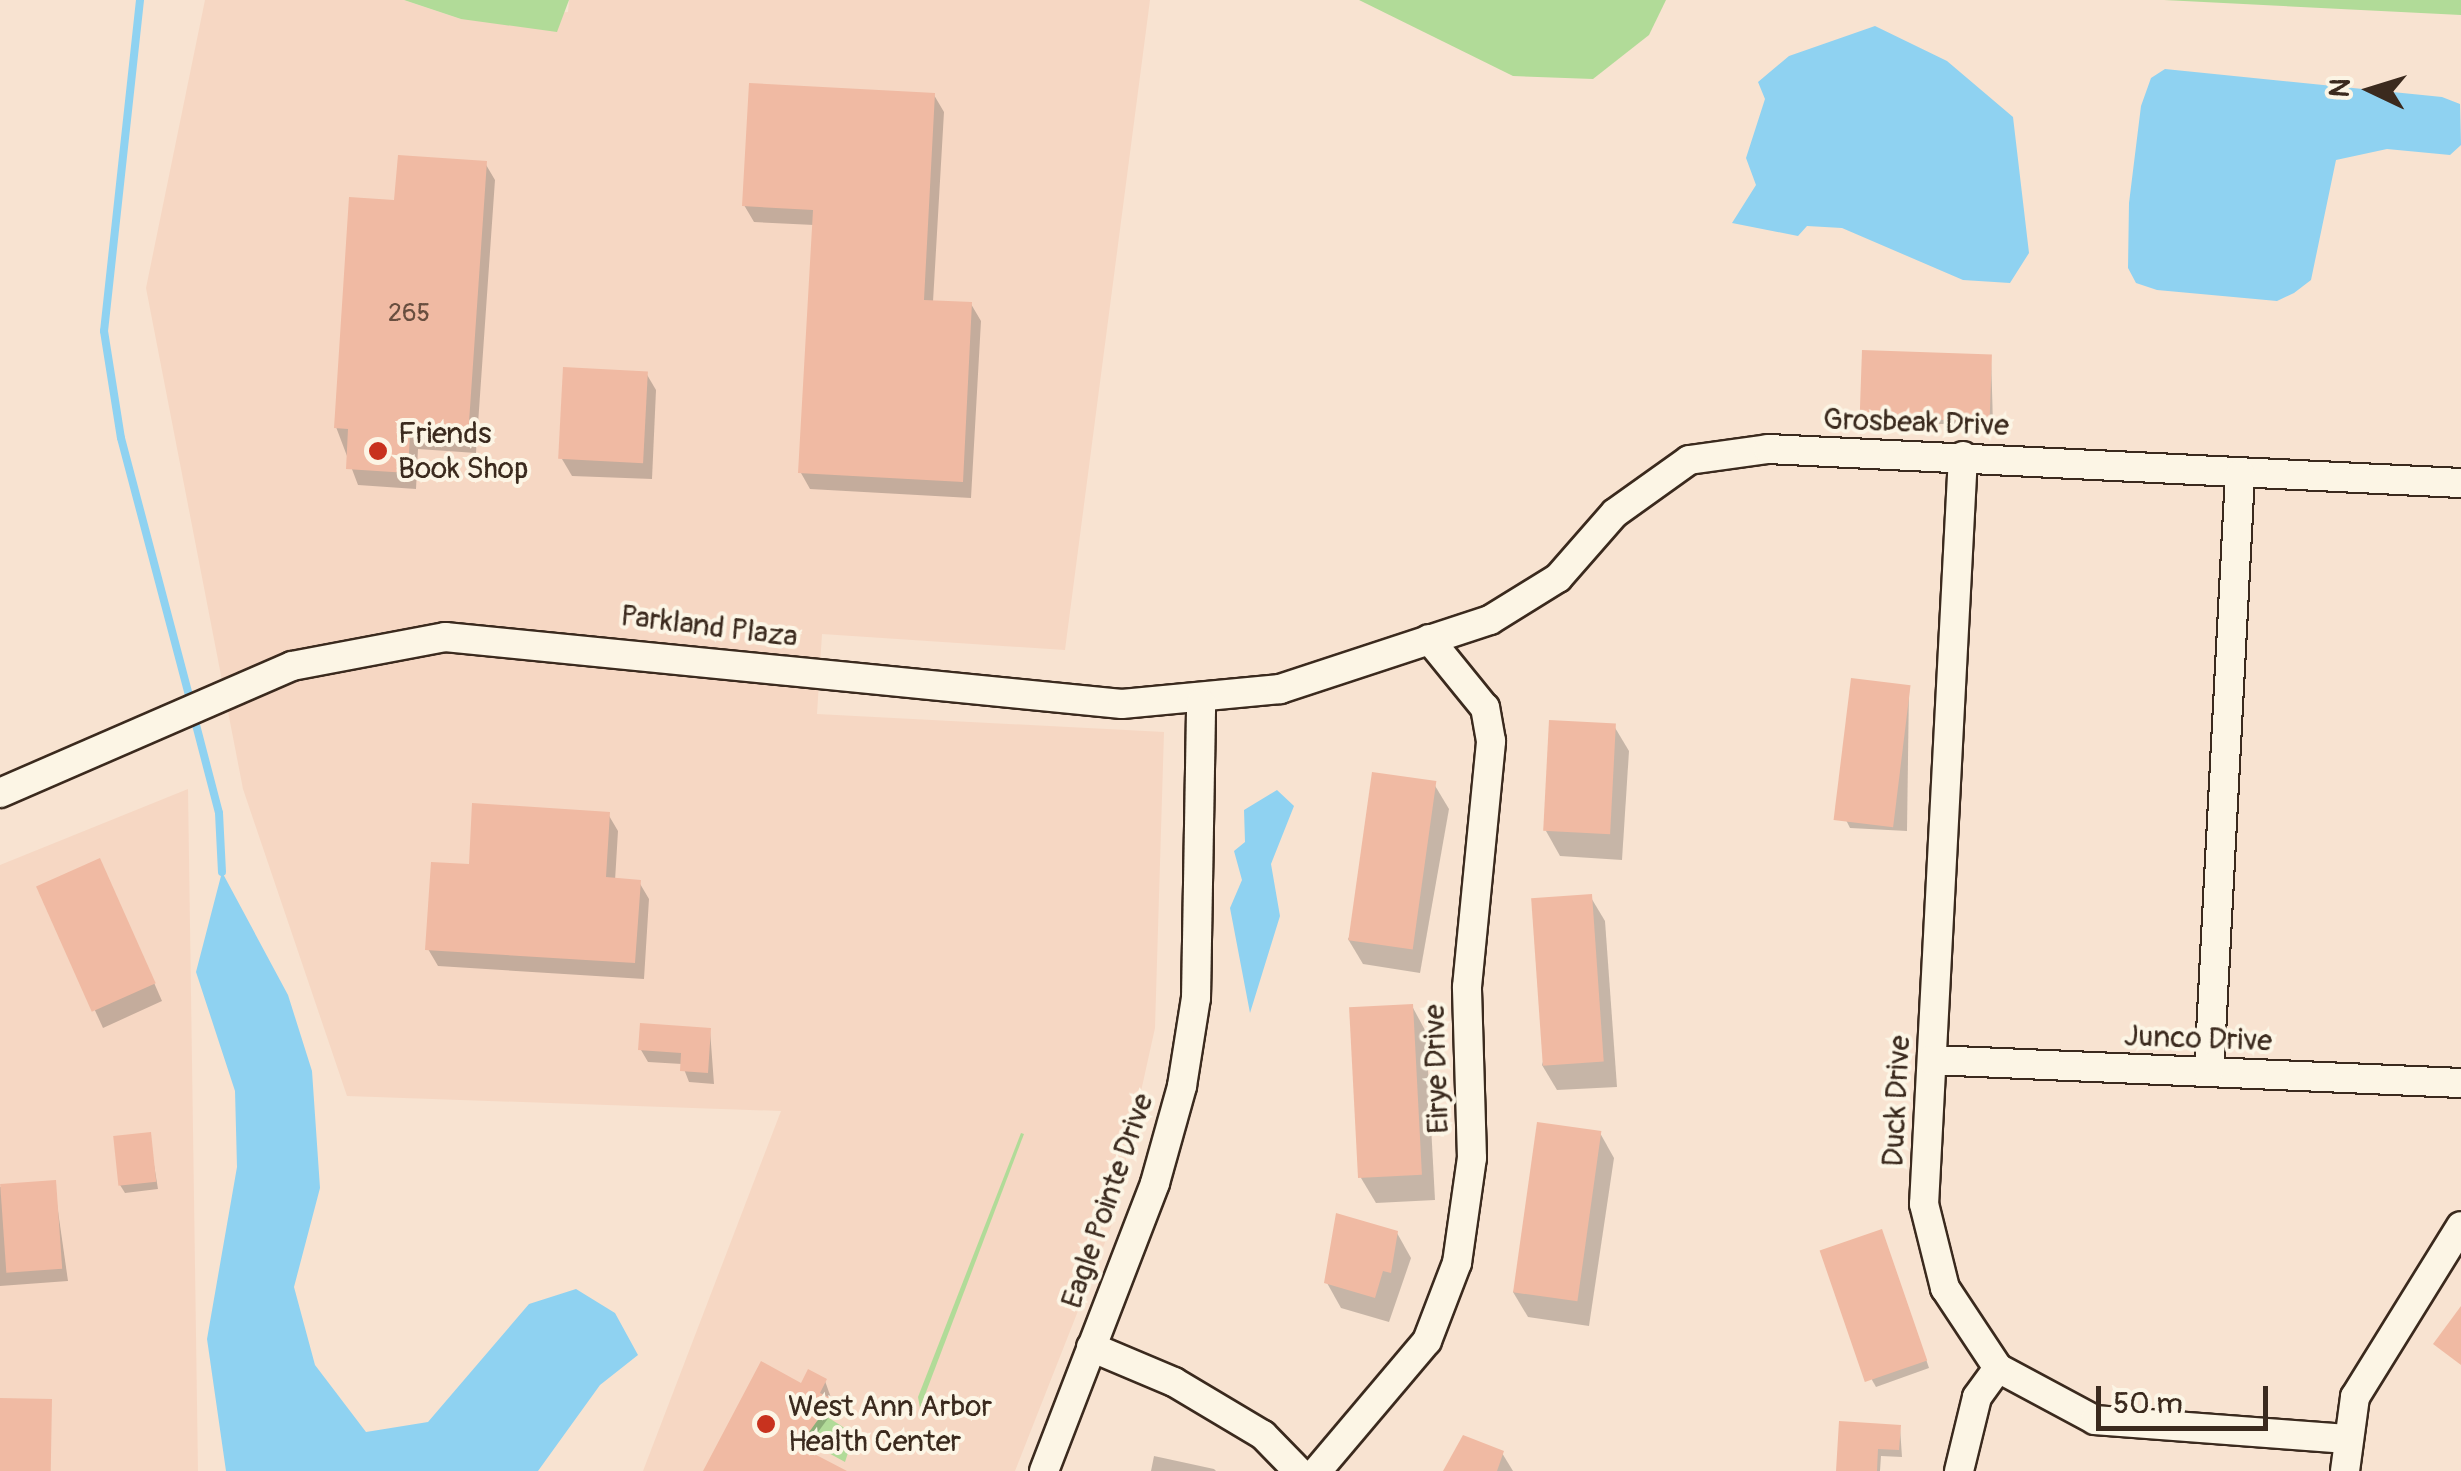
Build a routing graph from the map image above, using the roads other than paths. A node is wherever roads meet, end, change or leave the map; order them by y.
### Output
1 (1964, 456) junction
2 (2240, 474) junction
3 (2461, 482) edge
4 (1429, 640) junction
5 (1201, 703) junction
6 (0, 793) edge
7 (1932, 1060) junction
8 (2209, 1072) junction
9 (2461, 1083) edge
10 (2461, 1226) edge
11 (1088, 1357) junction
12 (1998, 1368) junction
13 (2346, 1439) junction
14 (1044, 1471) edge
15 (1298, 1471) edge
16 (1317, 1471) edge
17 (1959, 1471) edge
18 (2344, 1471) edge

1 - 2 street, Grosbeak Drive
1 - 4 street, Grosbeak Drive
1 - 7 street, Duck Drive
2 - 3 street, Grosbeak Drive
2 - 8 street
4 - 5 street, Parkland Plaza
4 - 16 street, Eirye Drive
5 - 6 street, Parkland Plaza
5 - 11 street, Eagle Pointe Drive
7 - 8 street, Junco Drive
7 - 12 street, Duck Drive
8 - 9 street, Junco Drive
10 - 13 street
11 - 14 street, Eagle Pointe Drive
11 - 15 street
12 - 13 street
12 - 17 street
13 - 18 street

